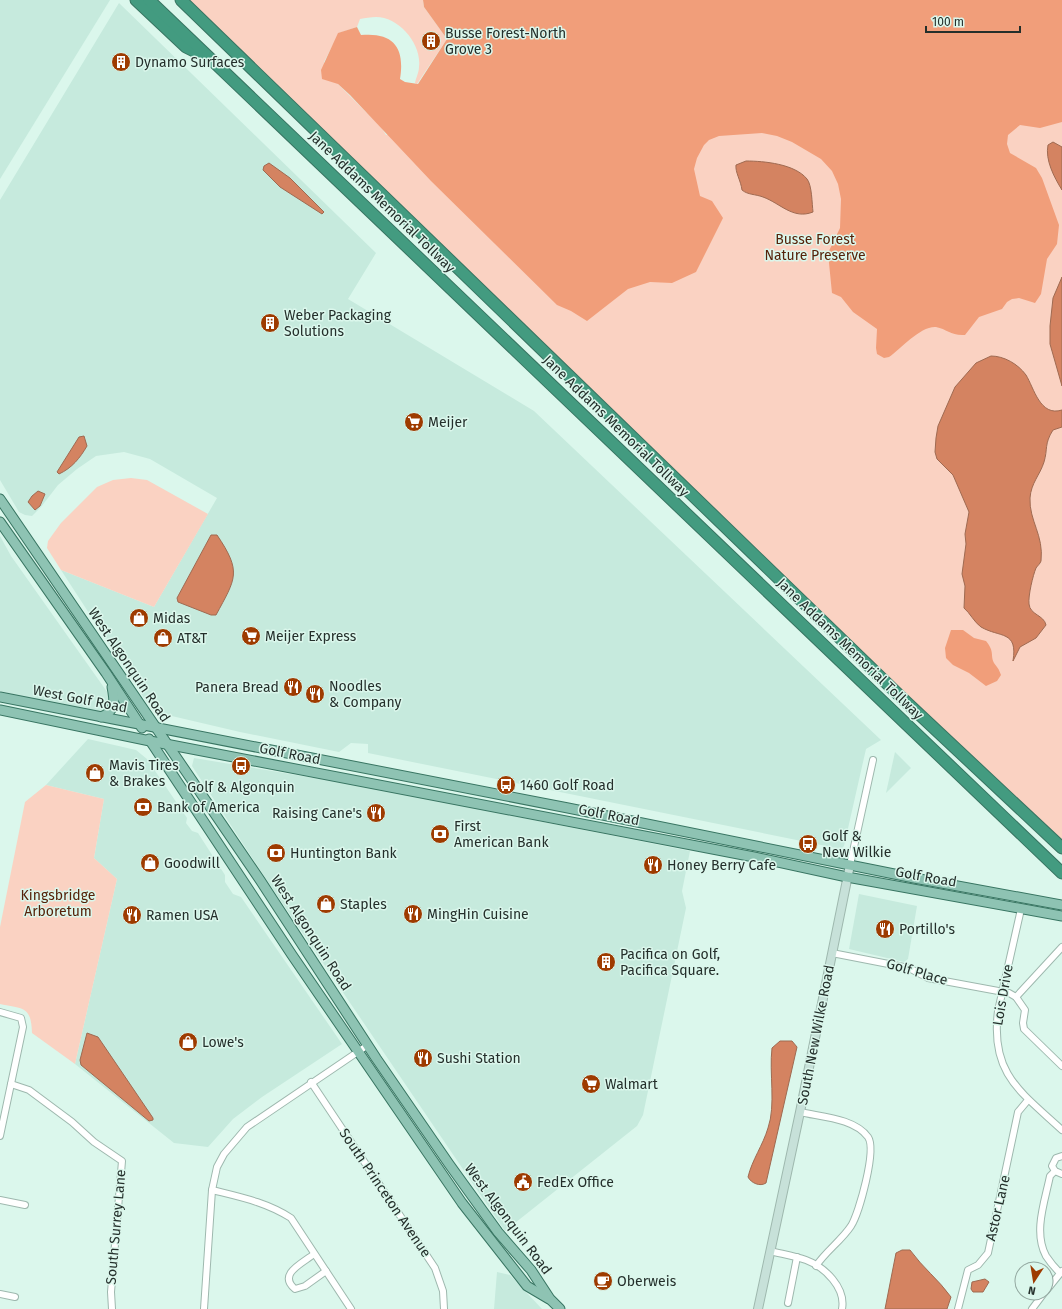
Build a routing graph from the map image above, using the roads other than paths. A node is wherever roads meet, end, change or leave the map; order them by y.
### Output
1 (136, 0) edge
2 (149, 0) edge
3 (181, 0) edge
4 (208, 57) junction
5 (0, 499) edge
6 (0, 522) edge
7 (110, 680) junction
8 (0, 697) edge
9 (0, 710) edge
10 (101, 717) junction
11 (140, 725) junction
12 (155, 728) junction
13 (150, 741) junction
14 (166, 744) junction
15 (873, 760) dead end
16 (1062, 848) edge
17 (850, 865) junction
18 (1062, 873) edge
19 (847, 877) junction
20 (1062, 906) edge
21 (1020, 909) junction
22 (1062, 916) edge
23 (1062, 947) edge
24 (832, 953) junction
25 (1002, 992) junction
26 (1016, 997) junction
27 (0, 1012) edge
28 (368, 1045) junction
29 (358, 1051) junction
30 (1062, 1066) edge
31 (311, 1082) junction
32 (11, 1084) junction
33 (1028, 1100) junction
34 (800, 1112) junction
35 (1060, 1126) edge
36 (0, 1136) edge
37 (1062, 1156) edge
38 (1055, 1171) junction
39 (1062, 1174) edge
40 (212, 1190) junction
41 (0, 1200) edge
42 (25, 1205) dead end
43 (770, 1251) junction
44 (314, 1254) junction
45 (797, 1257) junction
46 (816, 1266) junction
47 (326, 1271) junction
48 (1061, 1272) edge
49 (1054, 1281) edge
50 (0, 1294) edge
51 (15, 1297) dead end
52 (550, 1300) junction
53 (788, 1303) dead end
54 (112, 1309) edge
55 (204, 1309) edge
56 (351, 1309) edge
57 (444, 1309) edge
58 (560, 1309) edge
59 (758, 1309) edge
60 (842, 1309) edge
61 (958, 1309) edge

1 - 4 highway
2 - 4 highway, Jane Addams Memorial Tollway
3 - 16 highway, Jane Addams Memorial Tollway
4 - 18 highway, Jane Addams Memorial Tollway
5 - 12 main road, West Algonquin Road
6 - 7 main road, West Algonquin Road
7 - 10 main road
7 - 11 main road, West Algonquin Road
8 - 10 main road, West Golf Road
9 - 13 main road, West Golf Road
10 - 11 main road, West Golf Road
11 - 12 main road, West Golf Road
11 - 13 main road, West Algonquin Road
12 - 14 main road, West Algonquin Road
12 - 17 main road, Golf Road
13 - 14 main road, Golf Road
13 - 29 main road, West Algonquin Road
14 - 19 main road, Golf Road
14 - 28 main road, West Algonquin Road
15 - 17 street, South New Wilke Road
17 - 19 main road, South New Wilke Road
17 - 20 main road, Golf Road
19 - 21 main road, Golf Road
19 - 24 main road, South New Wilke Road
21 - 22 main road, Golf Road
21 - 25 street, Lois Drive
23 - 26 street
24 - 25 street, Golf Place
24 - 34 main road, South New Wilke Road
25 - 26 street, Golf Place
25 - 33 street, Lois Drive
26 - 30 street
27 - 32 street
28 - 29 street
28 - 52 main road, West Algonquin Road
29 - 31 street
29 - 52 main road, West Algonquin Road
31 - 40 street
31 - 57 street, South Princeton Avenue
32 - 36 street
32 - 54 street, South Surrey Lane
33 - 35 street, Lois Drive
33 - 61 street, Astor Lane
34 - 43 main road, South New Wilke Road
34 - 46 street
37 - 38 street
38 - 39 street
38 - 48 street
40 - 44 street
40 - 55 street
41 - 42 street
43 - 45 street
43 - 59 main road, South New Wilke Road
44 - 47 street
44 - 47 street
45 - 46 street
45 - 53 street
46 - 60 street
47 - 56 street
48 - 49 street
50 - 51 street
52 - 58 main road, West Algonquin Road

